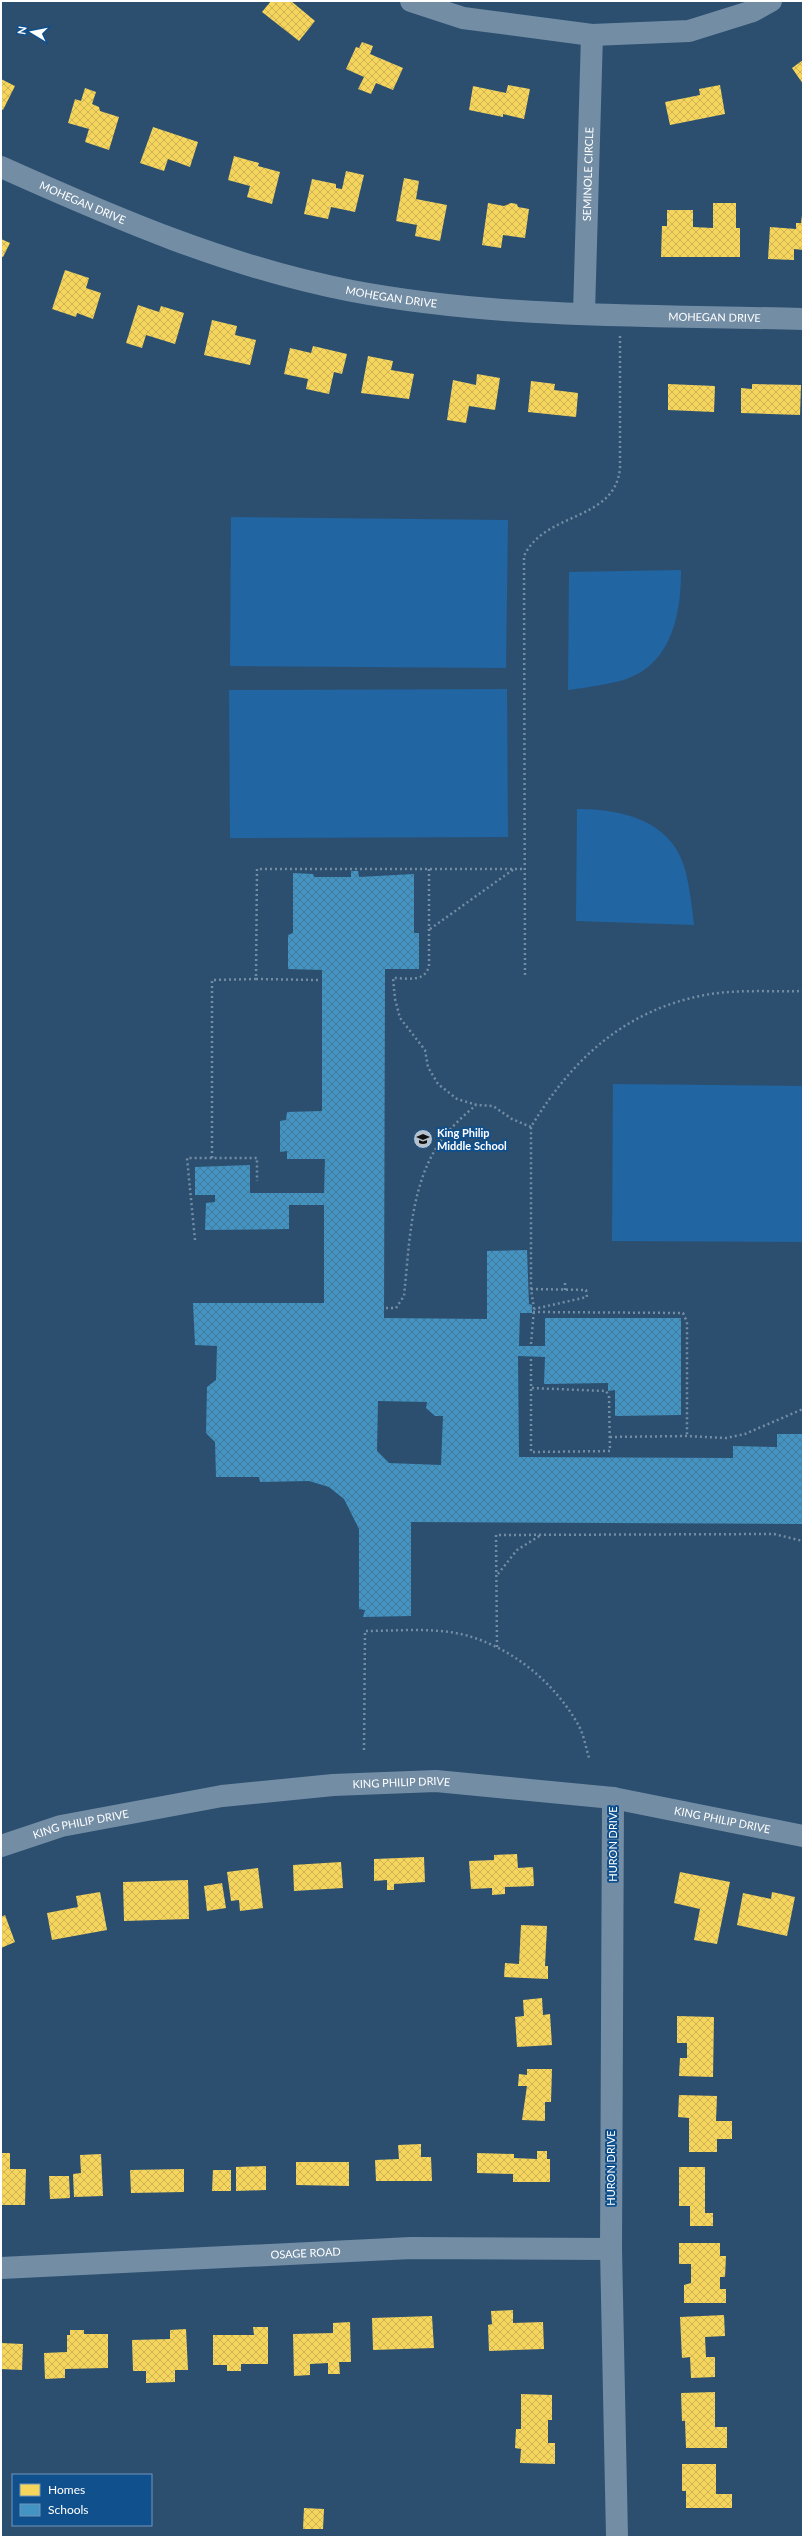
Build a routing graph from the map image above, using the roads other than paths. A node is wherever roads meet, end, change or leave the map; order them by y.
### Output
1 (411, 1) edge
2 (771, 1) edge
3 (592, 35) junction
4 (1, 166) edge
5 (584, 313) junction
6 (803, 319) edge
7 (613, 1798) junction
8 (803, 1836) edge
9 (1, 1846) edge
10 (611, 2249) junction
11 (1, 2268) edge
12 (616, 2537) edge

1 - 3 street
2 - 3 street
3 - 5 street, SEMINOLE CIRCLE
4 - 5 street, MOHEGAN DRIVE
5 - 6 street, MOHEGAN DRIVE
7 - 8 street, KING PHILIP DRIVE
7 - 9 street, KING PHILIP DRIVE
7 - 10 street, HURON DRIVE
10 - 11 street, OSAGE ROAD
10 - 12 street, HURON DRIVE

